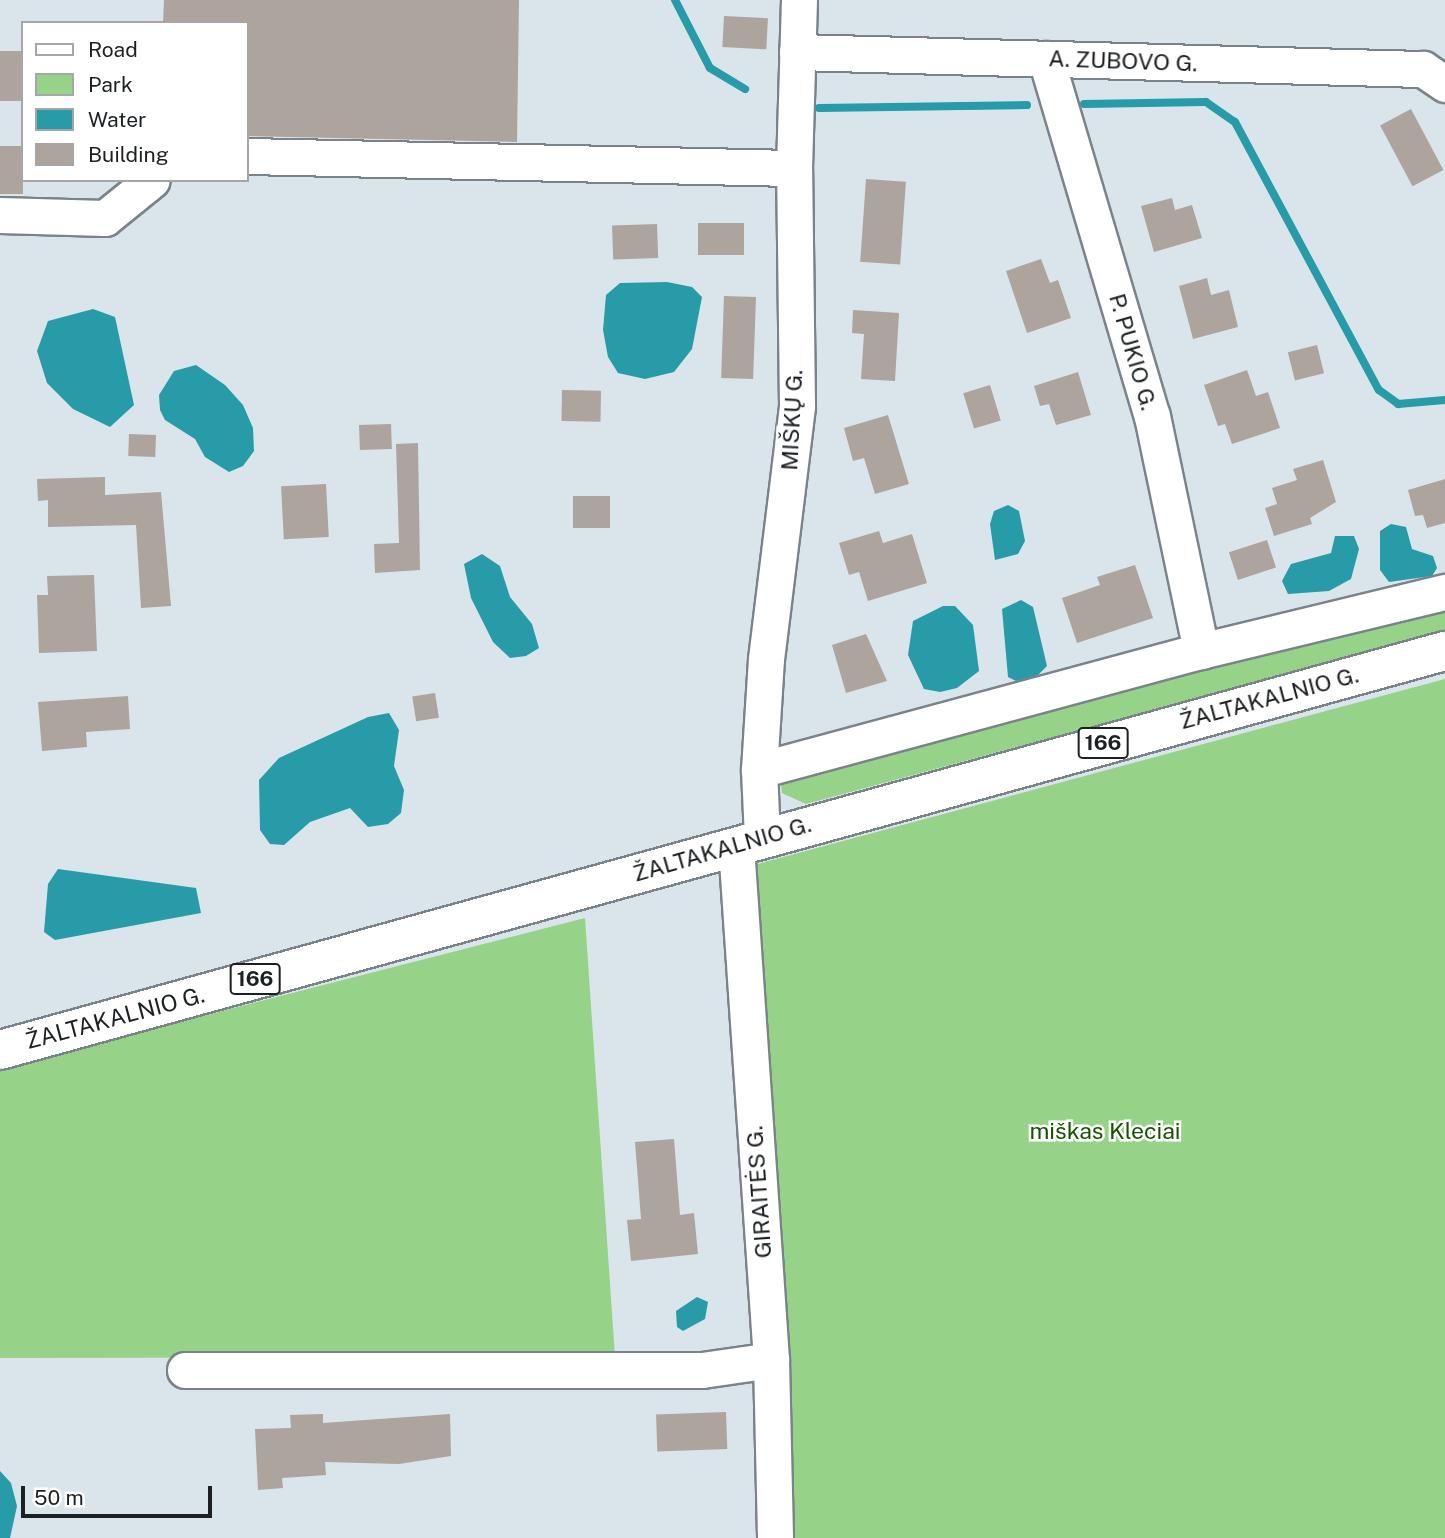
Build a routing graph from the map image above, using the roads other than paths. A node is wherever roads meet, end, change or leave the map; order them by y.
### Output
1 (799, 0) edge
2 (797, 52) junction
3 (1046, 59) junction
4 (1445, 84) edge
5 (248, 156) edge
6 (794, 168) junction
7 (150, 182) edge
8 (0, 215) edge
9 (1445, 592) edge
10 (1201, 651) junction
11 (1445, 651) edge
12 (759, 770) junction
13 (749, 842) junction
14 (0, 1049) edge
15 (771, 1360) junction
16 (185, 1370) dead end
17 (775, 1538) edge

1 - 2 street, MIŠKŲ G.
2 - 3 street, A. ZUBOVO G.
2 - 6 street, MIŠKŲ G.
3 - 4 street, A. ZUBOVO G.
3 - 10 street, P. PUKIO G.
5 - 6 street
6 - 12 street, MIŠKŲ G.
7 - 8 street
9 - 10 street
10 - 12 street
11 - 13 main road, ŽALTAKALNIO G. / 166
12 - 13 street, MIŠKŲ G.
13 - 14 main road, ŽALTAKALNIO G. / 166
13 - 15 street, GIRAITĖS G.
15 - 16 street
15 - 17 street, GIRAITĖS G.

